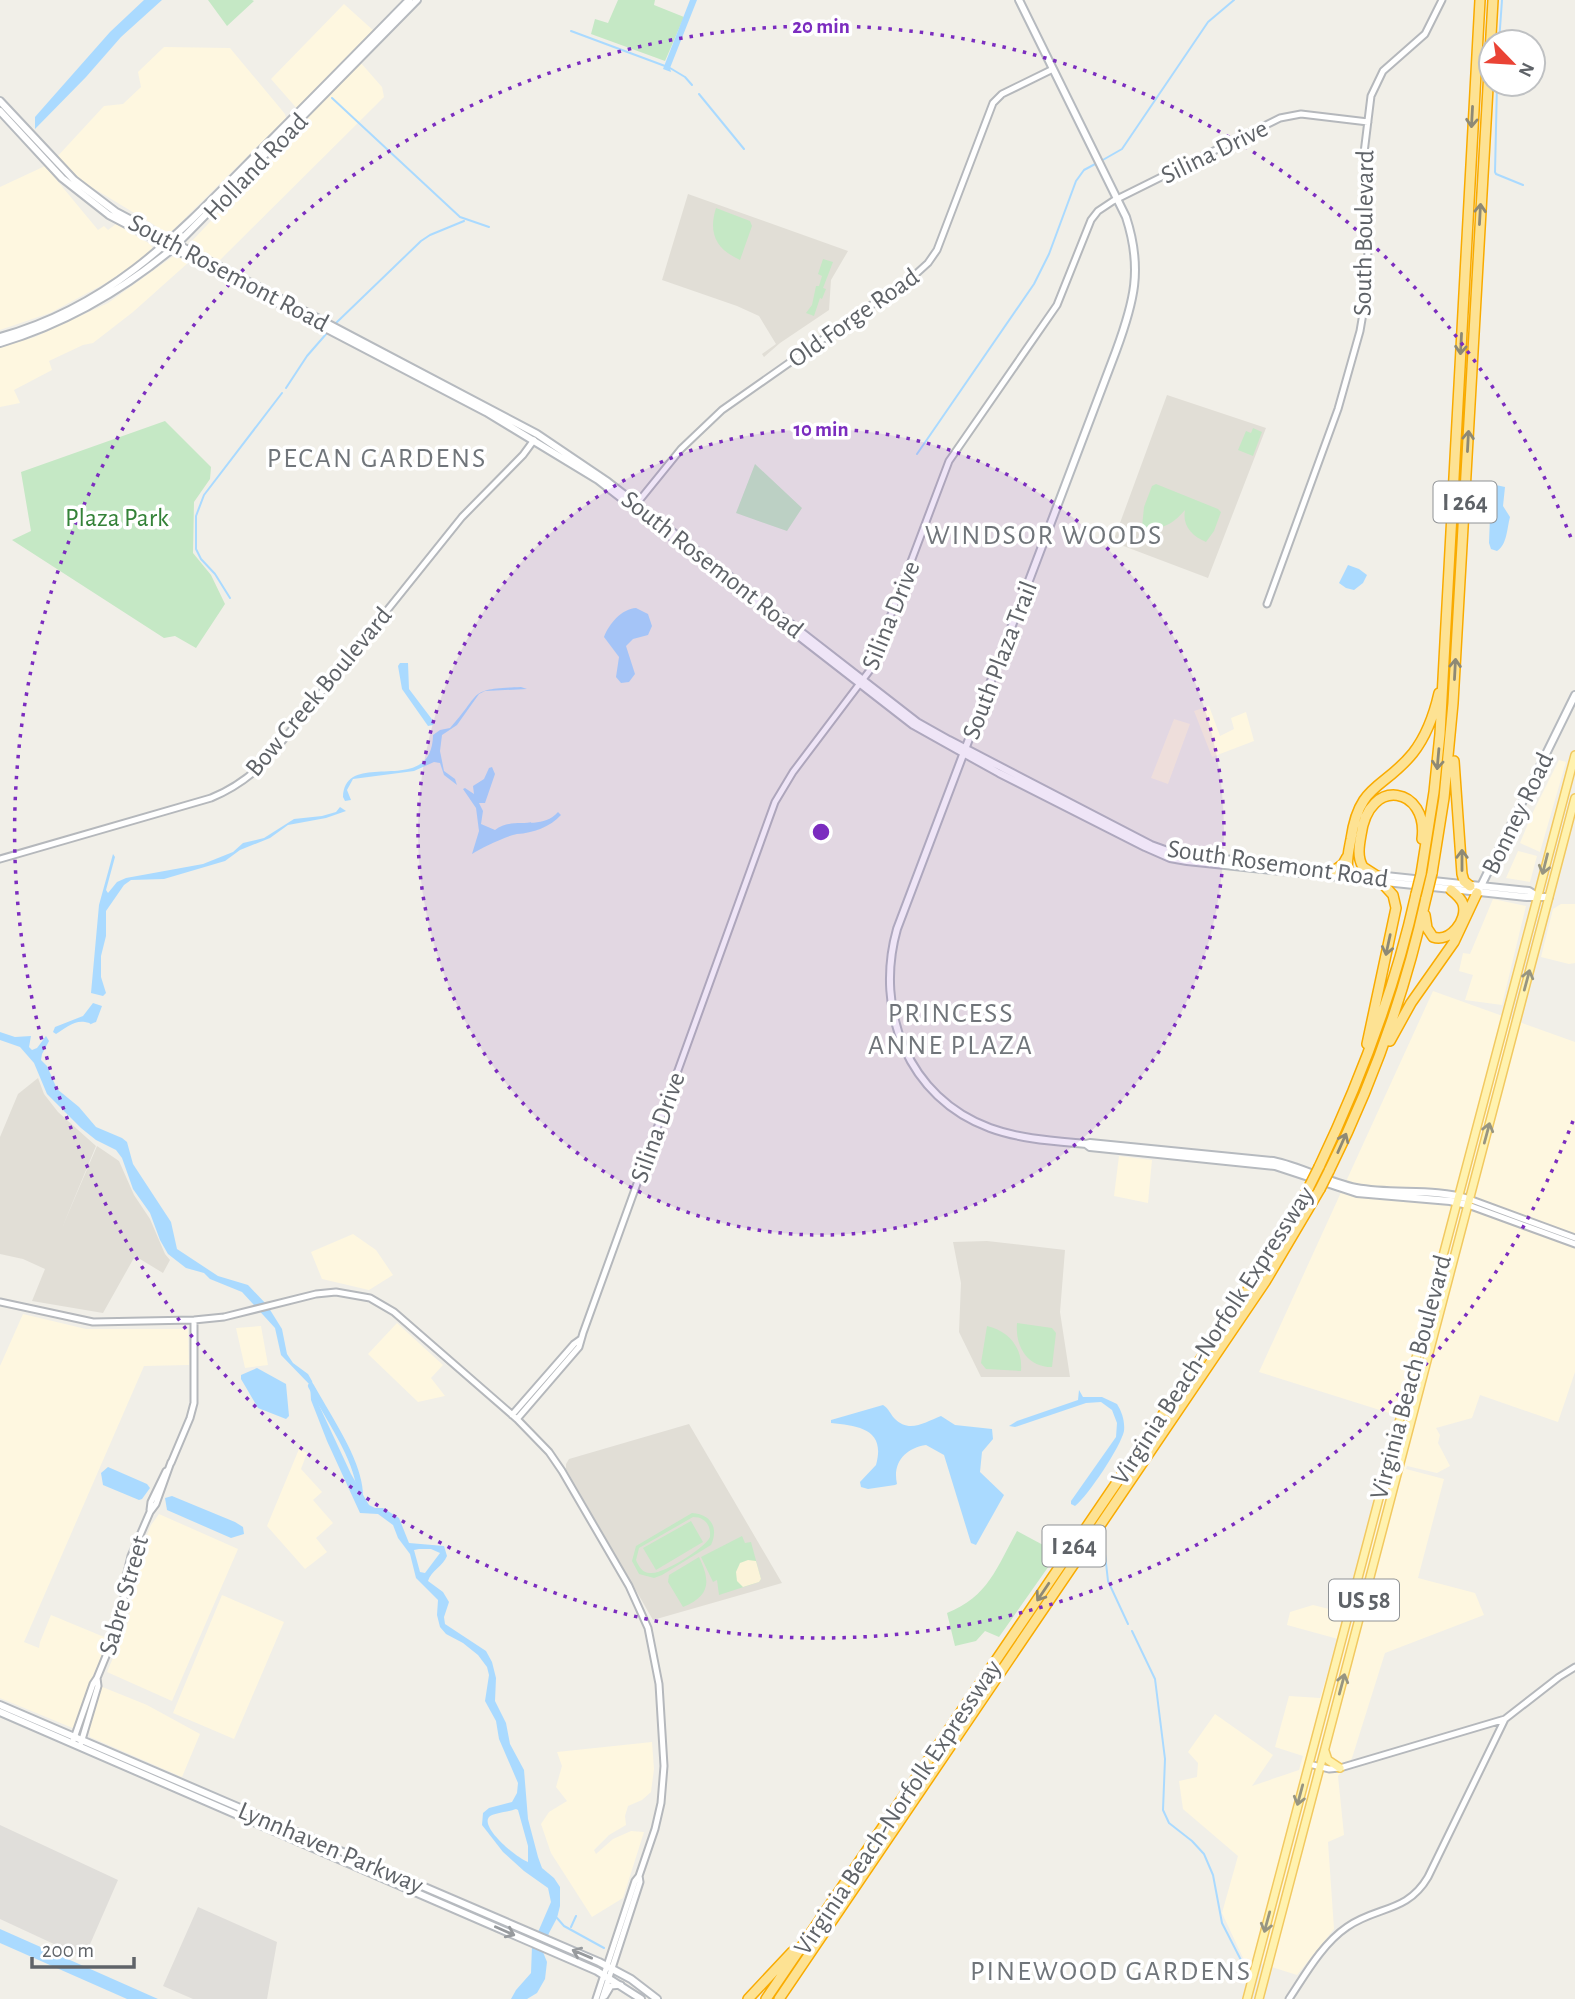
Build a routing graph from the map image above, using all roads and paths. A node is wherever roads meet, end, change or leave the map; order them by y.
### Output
1 (409, 0) edge
2 (417, 0) edge
3 (1019, 0) edge
4 (1442, 0) edge
5 (1480, 0) edge
6 (1493, 0) edge
7 (1053, 69) junction
8 (0, 101) edge
9 (0, 111) edge
10 (1368, 122) junction
11 (1118, 199) junction
12 (191, 232) junction
13 (148, 237) junction
14 (171, 246) junction
15 (154, 256) junction
16 (215, 265) junction
17 (0, 337) edge
18 (0, 343) edge
19 (534, 440) junction
20 (634, 506) junction
21 (1267, 604) dead end
22 (1444, 667) junction
23 (862, 683) junction
24 (1575, 695) edge
25 (1453, 703) junction
26 (964, 751) junction
27 (1575, 755) edge
28 (1575, 798) edge
29 (1251, 855) dead end
30 (1348, 856) junction
31 (0, 859) edge
32 (1245, 861) junction
33 (1423, 861) junction
34 (1335, 870) junction
35 (1352, 875) junction
36 (1379, 879) junction
37 (1476, 888) junction
38 (1451, 890) junction
39 (1537, 896) junction
40 (1549, 897) junction
41 (1426, 898) junction
42 (1370, 1080) junction
43 (1358, 1083) junction
44 (1328, 1176) junction
45 (1457, 1199) junction
46 (1469, 1202) junction
47 (1575, 1238) edge
48 (1575, 1244) edge
49 (0, 1302) edge
50 (194, 1320) junction
51 (514, 1417) junction
52 (1575, 1667) edge
53 (0, 1705) edge
54 (0, 1712) edge
55 (1505, 1719) junction
56 (77, 1742) junction
57 (1324, 1750) junction
58 (1309, 1764) junction
59 (1320, 1767) junction
60 (1340, 1768) junction
61 (813, 1930) junction
62 (1261, 1947) junction
63 (1272, 1950) junction
64 (609, 1967) junction
65 (798, 1971) junction
66 (606, 1976) junction
67 (622, 1986) junction
68 (601, 1999) edge
69 (641, 1999) edge
70 (657, 1999) edge
71 (748, 1999) edge
72 (766, 1999) edge
73 (779, 1999) edge
74 (786, 1999) edge
75 (1247, 1999) edge
76 (1259, 1999) edge
77 (1289, 1999) edge

1 - 14 main road, Holland Road
2 - 12 main road, Holland Road
3 - 7 main road, South Plaza Trail
4 - 10 street, South Boulevard
5 -> 22 highway, Virginia Beach-Norfolk Expressway / I 264
25 -> 6 highway, Virginia Beach-Norfolk Expressway / I 264
7 - 11 main road, South Plaza Trail
7 - 20 street, Old Forge Road
8 - 14 main road, South Rosemont Road
9 - 13 main road, South Rosemont Road
10 - 11 street, Silina Drive
10 - 21 street, South Boulevard
11 - 23 street, Silina Drive
11 - 26 main road, South Plaza Trail
12 - 14 main road, Holland Road
12 - 16 main road
13 - 14 main road, South Rosemont Road
13 - 15 main road
14 - 15 main road, Holland Road
14 - 16 main road, South Rosemont Road
14 - 18 main road, Holland Road
14 - 19 main road, South Rosemont Road
15 - 17 main road, Holland Road
16 - 20 main road, South Rosemont Road
19 - 20 main road, South Rosemont Road
19 - 31 street, Bow Creek Boulevard
20 - 23 main road, South Rosemont Road
22 - 30 highway
22 -> 33 highway, Virginia Beach-Norfolk Expressway / I 264
23 - 26 main road, South Rosemont Road
23 - 51 street, Silina Drive
24 - 37 main road, Bonney Road
37 -> 25 highway
25 - 41 highway, Virginia Beach-Norfolk Expressway / I 264, bridge
26 - 32 main road, South Rosemont Road
26 - 35 main road, South Rosemont Road
26 - 44 main road, South Plaza Trail
27 -> 39 main road, Virginia Beach Boulevard / US 58
28 - 40 main road, Virginia Beach Boulevard / US 58
29 - 32 main road
30 - 34 highway
30 - 35 highway
32 - 34 main road, South Rosemont Road
33 - 36 highway
33 - 43 highway, Virginia Beach-Norfolk Expressway / I 264, bridge
34 - 35 main road, South Rosemont Road
35 - 36 main road, South Rosemont Road
36 - 37 main road, South Rosemont Road
36 - 38 main road, South Rosemont Road
36 -> 43 highway
37 - 38 main road, South Rosemont Road
37 - 39 main road
37 - 42 highway
38 - 41 highway
39 - 40 main road
39 - 45 main road, Virginia Beach Boulevard / US 58
46 -> 40 main road, Virginia Beach Boulevard / US 58
41 - 42 highway, Virginia Beach-Norfolk Expressway / I 264
44 -> 42 highway, Virginia Beach-Norfolk Expressway / I 264
43 - 44 highway, Virginia Beach-Norfolk Expressway / I 264
44 - 45 main road, South Plaza Trail
44 -> 61 highway, Virginia Beach-Norfolk Expressway / I 264, bridge
44 - 65 highway, Virginia Beach-Norfolk Expressway / I 264, bridge
45 - 46 main road, South Plaza Trail
45 - 58 main road, Virginia Beach Boulevard / US 58
46 - 47 street
46 - 48 street
57 -> 46 main road, Virginia Beach Boulevard / US 58
49 - 50 street
50 - 51 street
50 - 56 street, Sabre Street
51 - 64 street
52 - 55 street
53 - 56 main road, Lynnhaven Parkway
54 - 56 main road, Lynnhaven Parkway
55 - 60 street
55 - 77 street
64 -> 56 main road, Lynnhaven Parkway
56 -> 66 main road, Lynnhaven Parkway
57 - 59 main road, Virginia Beach Boulevard / US 58
57 - 60 main road
58 - 59 street
58 -> 62 main road, Virginia Beach Boulevard / US 58
59 - 60 street
59 - 63 main road, Virginia Beach Boulevard / US 58
61 - 71 highway
61 - 72 highway, Virginia Beach-Norfolk Expressway / I 264
62 - 63 main road
62 - 75 main road, Virginia Beach Boulevard / US 58
63 - 76 main road, Virginia Beach Boulevard / US 58
64 - 66 street
64 - 70 main road, Lynnhaven Parkway
65 - 73 highway, Virginia Beach-Norfolk Expressway / I 264
65 - 74 highway
66 - 67 main road, Lynnhaven Parkway
66 - 68 street
67 - 68 street
67 - 69 main road, Lynnhaven Parkway

